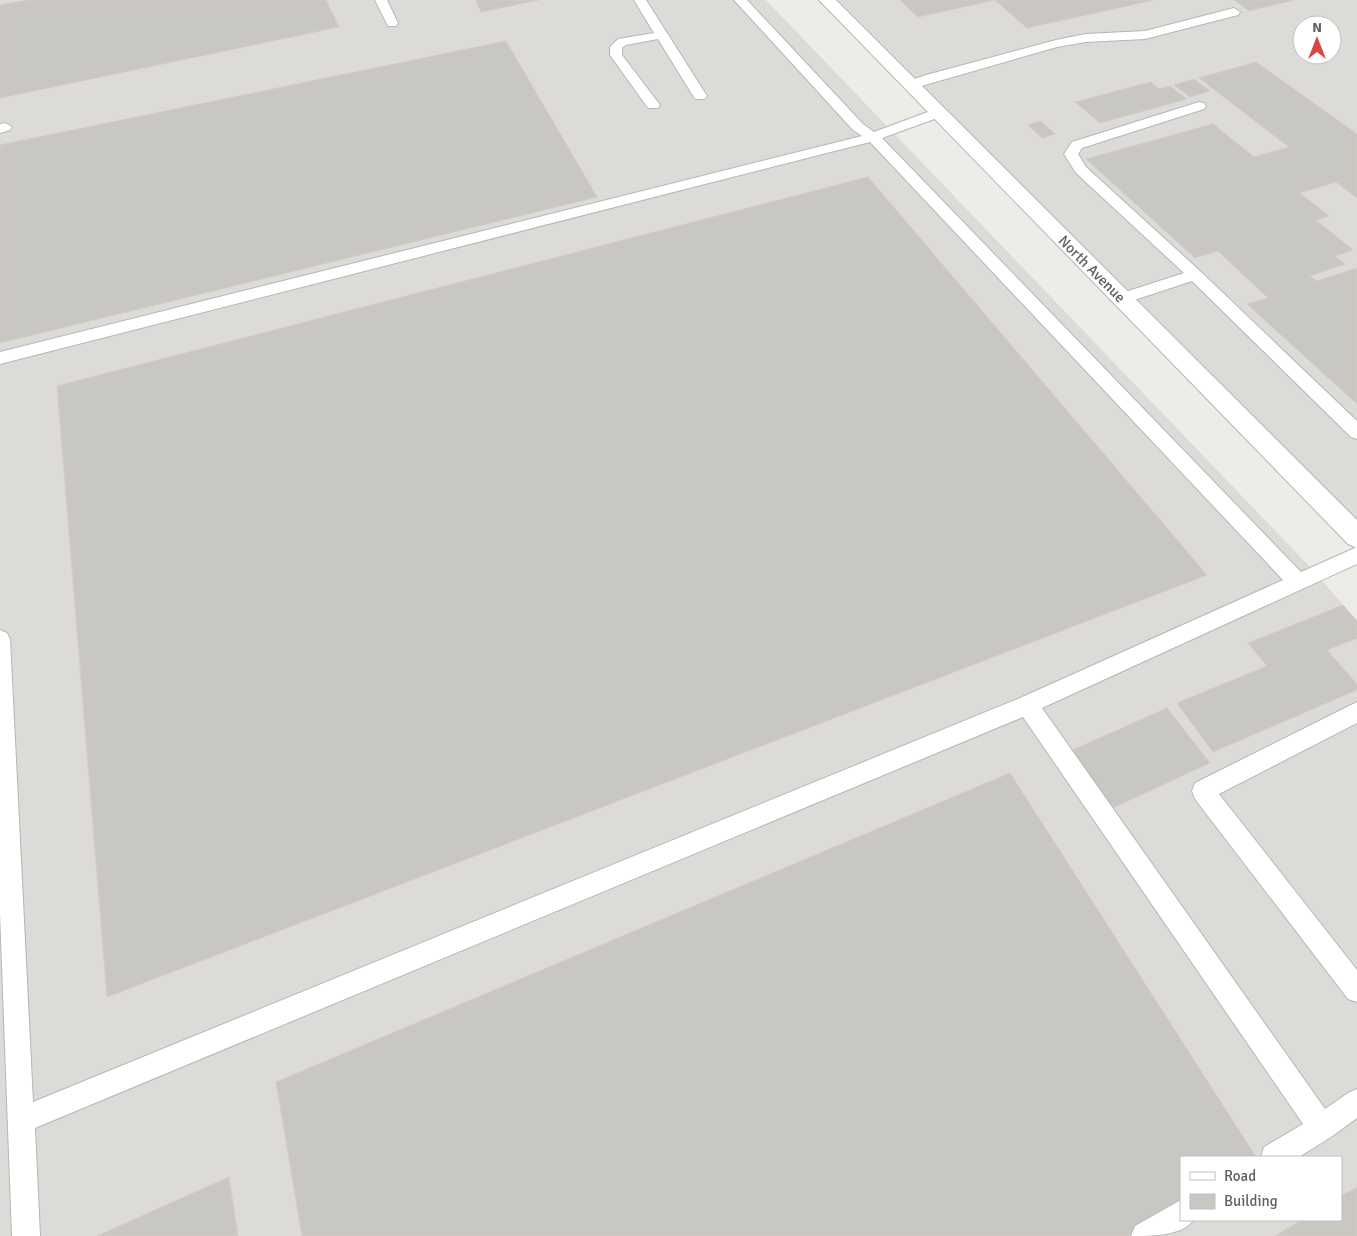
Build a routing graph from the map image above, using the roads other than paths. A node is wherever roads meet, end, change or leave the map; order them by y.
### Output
1 (381, 0) edge
2 (640, 0) edge
3 (740, 0) edge
4 (826, 0) edge
5 (1234, 12) dead end
6 (392, 23) dead end
7 (662, 35) junction
8 (911, 85) junction
9 (700, 96) dead end
10 (653, 105) dead end
11 (1199, 106) dead end
12 (938, 114) junction
13 (873, 137) junction
14 (1195, 275) junction
15 (1122, 299) junction
16 (0, 358) edge
17 (1357, 432) edge
18 (1357, 537) edge
19 (1357, 556) edge
20 (1298, 582) junction
21 (0, 639) edge
22 (1027, 705) junction
23 (1357, 712) edge
24 (1357, 990) edge
25 (1357, 1102) edge
26 (21, 1120) junction
27 (1322, 1128) junction
28 (1276, 1156) edge
29 (1180, 1215) edge
30 (26, 1236) edge
31 (1144, 1236) edge

1 - 6 lane
2 - 7 lane
3 - 13 lane
4 - 8 street, North Avenue
5 - 8 lane
7 - 9 lane
7 - 10 lane
8 - 12 street, North Avenue
11 - 14 lane
12 - 13 lane
12 - 15 street, North Avenue
13 - 16 lane
13 - 20 lane
14 - 15 lane
14 - 17 lane
15 - 18 street, North Avenue
19 - 20 lane
20 - 22 lane
21 - 26 lane
22 - 26 lane
22 - 27 lane
23 - 24 lane
25 - 27 lane
26 - 30 lane
27 - 28 lane
29 - 31 lane

